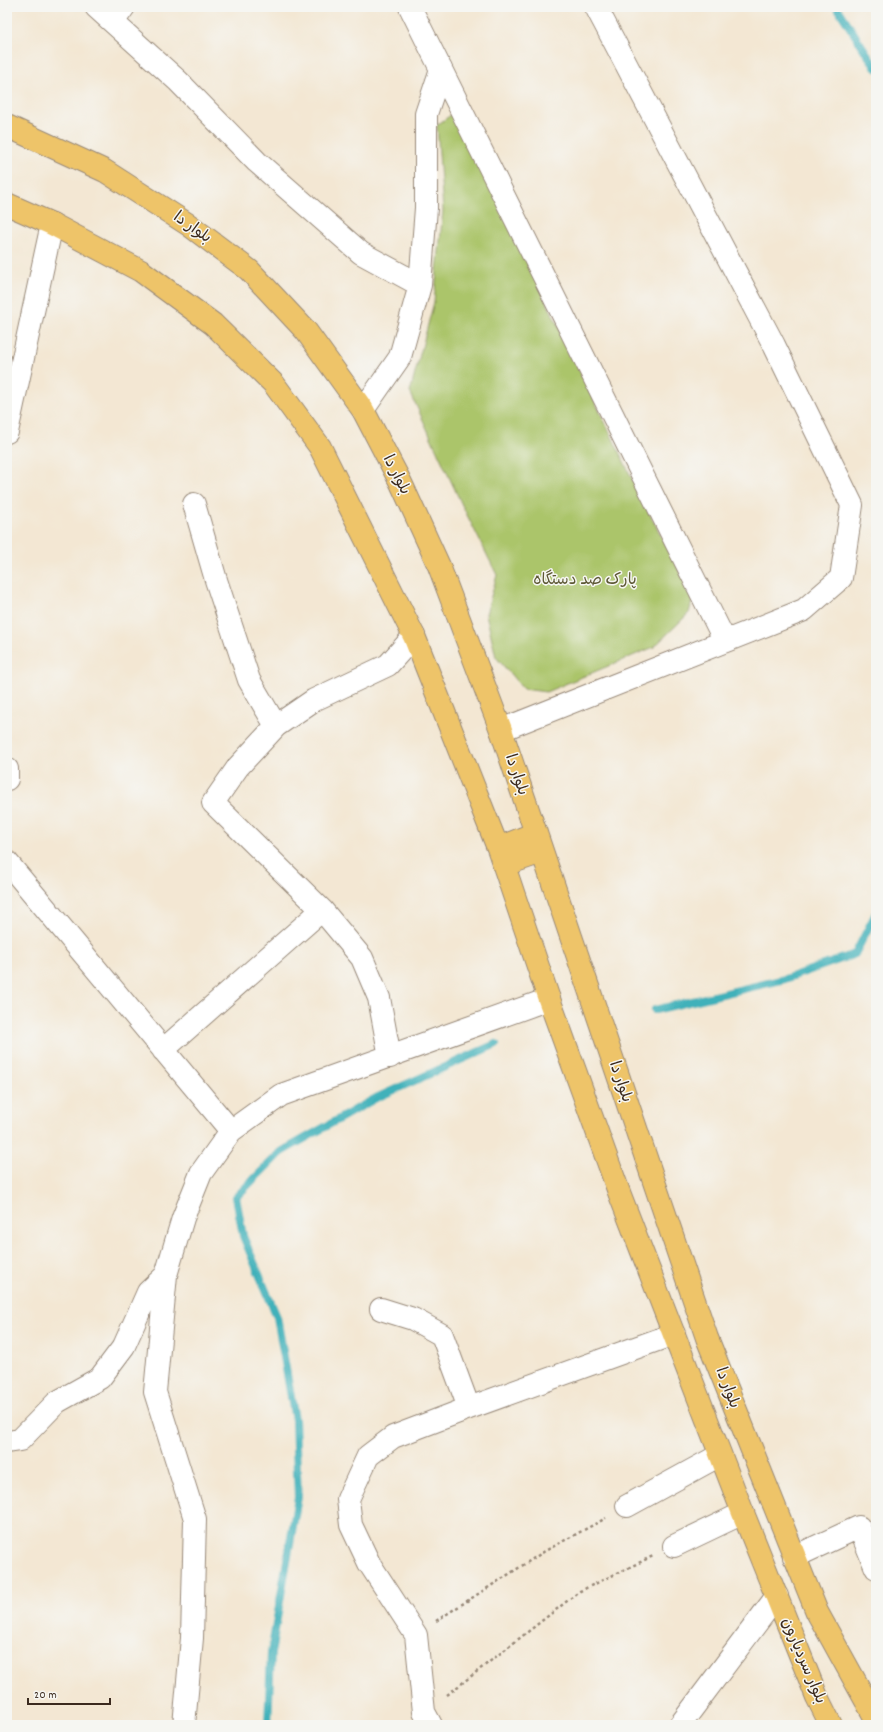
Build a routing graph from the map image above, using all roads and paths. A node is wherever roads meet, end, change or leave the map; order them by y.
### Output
1 (96, 7) edge
2 (410, 7) edge
3 (596, 7) edge
4 (118, 15) edge
5 (441, 69) junction
6 (7, 126) edge
7 (7, 204) edge
8 (52, 224) junction
9 (420, 285) junction
10 (363, 410) junction
11 (7, 432) edge
12 (194, 504) dead end
13 (414, 636) junction
14 (725, 641) junction
15 (276, 726) junction
16 (501, 730) junction
17 (7, 769) edge
18 (7, 779) edge
19 (539, 842) junction
20 (501, 857) junction
21 (7, 862) edge
22 (322, 910) junction
23 (549, 999) junction
24 (164, 1050) junction
25 (390, 1057) junction
26 (231, 1131) junction
27 (166, 1275) junction
28 (381, 1309) dead end
29 (674, 1334) junction
30 (469, 1408) junction
31 (7, 1442) edge
32 (720, 1455) junction
33 (627, 1506) joint
34 (743, 1514) junction
35 (674, 1546) joint
36 (794, 1557) junction
37 (876, 1568) edge
38 (805, 1585) junction
39 (777, 1596) junction
40 (416, 1634) junction
41 (428, 1718) edge
42 (876, 1719) edge
43 (184, 1725) edge
44 (680, 1725) edge
45 (831, 1725) edge

1 - 4 street
2 - 5 street
3 - 14 street
4 - 9 street
5 - 9 street
5 - 14 street
6 - 10 main road, بلوار دا
7 - 8 main road, بلوار دا
8 - 11 street
8 - 13 main road, بلوار دا
9 - 10 street
10 - 16 main road, بلوار دا
12 - 15 street
13 - 15 street
13 - 20 main road, بلوار دا
14 - 16 street
15 - 22 street
16 - 19 main road, بلوار دا
17 - 18 street
19 - 20 main road
19 - 36 main road, بلوار دا
20 - 23 main road, بلوار دا
21 - 24 street
22 - 24 street
22 - 25 street
23 - 25 street
23 - 29 main road, بلوار دا
24 - 26 street
25 - 26 street
26 - 27 street
27 - 31 street
27 - 43 street
28 - 30 street
29 - 30 street
29 - 32 main road, بلوار دا
30 - 40 street
32 - 33 street
32 - 34 main road, بلوار دا
33 - 40 path
34 - 35 street
34 - 39 main road, بلوار دا
35 - 41 path
36 - 37 street
36 - 38 main road, بلوار دا
38 - 39 main road
38 - 42 main road, بلوار سردیارون
39 - 44 street
39 - 45 main road, بلوار سردیارون
40 - 41 street

